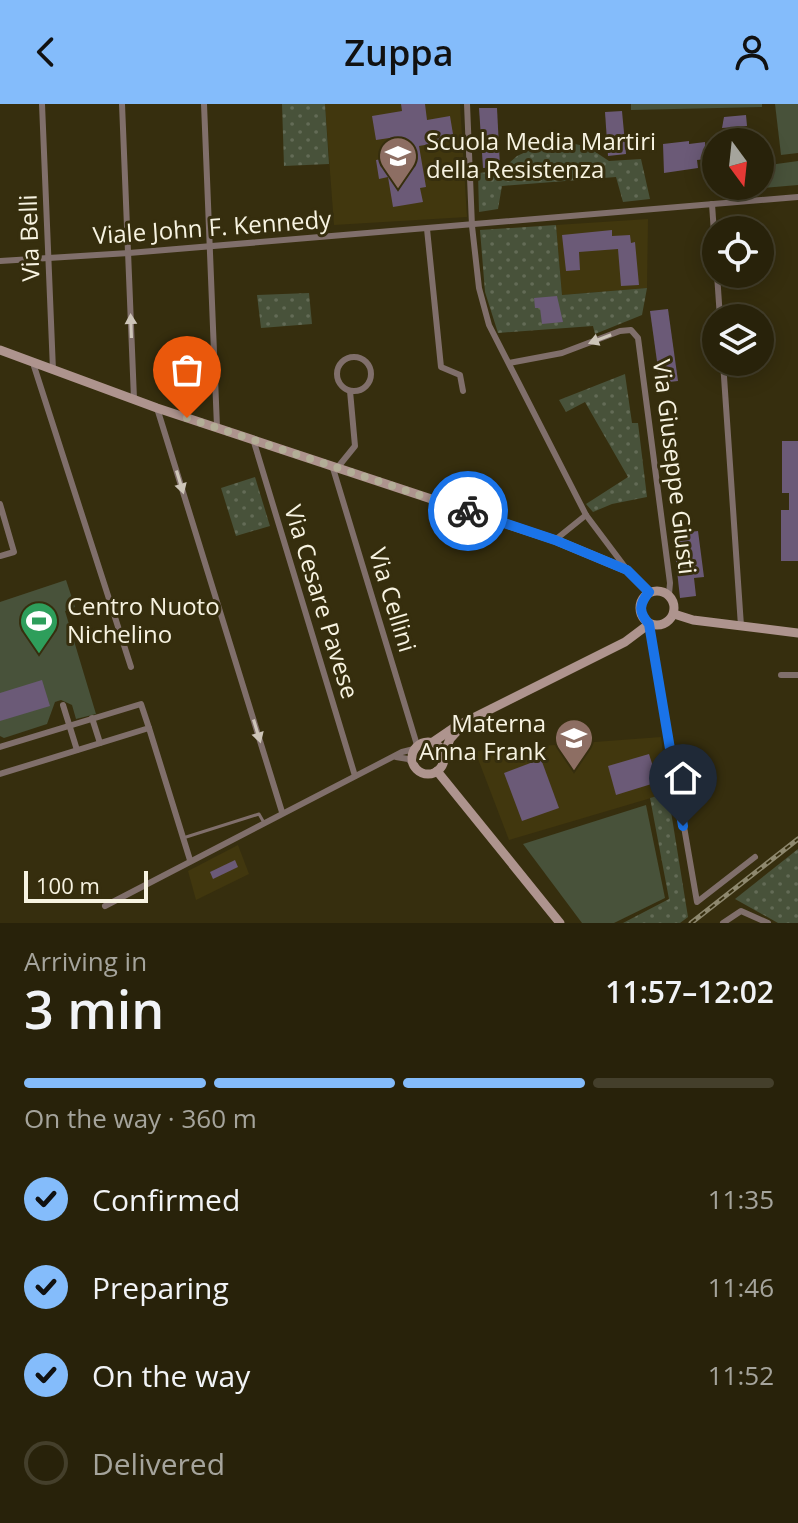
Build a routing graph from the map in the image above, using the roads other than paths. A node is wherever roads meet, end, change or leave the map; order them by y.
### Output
1 (42, 104) edge
2 (122, 104) edge
3 (204, 104) edge
4 (467, 104) edge
5 (798, 197) edge
6 (712, 204) junction
7 (713, 216) edge
8 (472, 226) junction
9 (427, 229) junction
10 (210, 247) junction
11 (129, 253) junction
12 (48, 259) junction
13 (0, 261) edge
14 (0, 350) edge
15 (33, 363) junction
16 (509, 363) junction
17 (53, 370) junction
18 (724, 376) edge
19 (350, 391) junction
20 (463, 391) dead end
21 (134, 399) junction
22 (157, 408) junction
23 (217, 427) junction
24 (253, 439) junction
25 (335, 466) junction
26 (0, 504) edge
27 (586, 515) junction
28 (555, 540) junction
29 (0, 556) edge
30 (627, 570) junction
31 (649, 592) junction
32 (669, 594) junction
33 (674, 614) junction
34 (649, 624) junction
35 (741, 626) junction
36 (798, 633) edge
37 (131, 667) dead end
38 (781, 675) dead end
39 (798, 675) edge
40 (63, 705) dead end
41 (92, 718) junction
42 (467, 721) junction
43 (69, 726) junction
44 (149, 728) junction
45 (433, 742) junction
46 (100, 743) junction
47 (0, 747) edge
48 (416, 747) junction
49 (77, 750) junction
50 (444, 754) junction
51 (392, 757) junction
52 (413, 764) junction
53 (437, 771) junction
54 (0, 774) edge
55 (355, 776) junction
56 (282, 812) junction
57 (264, 822) junction
58 (183, 838) junction
59 (755, 857) dead end
60 (190, 860) junction
61 (105, 906) dead end
62 (560, 923) edge
63 (723, 923) edge
64 (768, 923) edge

1 - 12 street, Via Belli
2 - 11 street
3 - 10 street
4 - 8 street
5 - 6 street, Viale John F. Kennedy
6 - 7 street
6 - 8 street, Viale John F. Kennedy
8 - 9 street, Viale John F. Kennedy
8 - 16 street
9 - 10 street, Viale John F. Kennedy
9 - 20 street
10 - 11 street, Viale John F. Kennedy
10 - 23 street
11 - 12 street, Viale John F. Kennedy
21 -> 11 street
12 - 13 street, Viale John F. Kennedy
12 - 17 street, Via Belli
14 - 15 street, Via Giuseppe Giusti
15 - 17 street, Via Giuseppe Giusti
15 - 37 street
16 - 27 street
32 -> 16 street, Via Giuseppe Giusti
17 - 21 street, Via Giuseppe Giusti
18 - 35 street
19 - 19 street
19 - 25 street
21 - 22 street, Via Giuseppe Giusti
22 - 23 street, Via Giuseppe Giusti
22 -> 56 street
23 - 24 street, Via Giuseppe Giusti
24 - 25 street, Via Giuseppe Giusti
24 - 55 street, Via Cesare Pavese
25 - 28 street, Via Giuseppe Giusti
25 - 48 street, Via Cellini
26 - 29 street
27 - 28 street
27 - 30 street
28 - 30 street, Via Giuseppe Giusti
30 - 31 street, Via Giuseppe Giusti
31 - 32 street
31 - 34 street
32 - 33 street
33 - 34 street
33 - 35 street
34 - 42 street
34 - 59 street
35 - 36 street
38 - 39 street
40 - 43 street
41 - 43 street
41 - 44 street
41 - 46 street
42 - 45 street
42 - 50 street
43 - 47 street
43 - 49 street
44 - 46 street
44 - 58 street
45 - 48 street
45 - 50 street
46 - 49 street
48 - 51 street
48 - 52 street
49 - 54 street
50 - 53 street
51 - 52 street
51 - 55 street
52 - 53 street
53 - 62 street
55 - 56 street
56 - 57 street
57 - 58 lane
57 - 60 street
58 - 60 street
60 - 61 street
63 - 64 street

